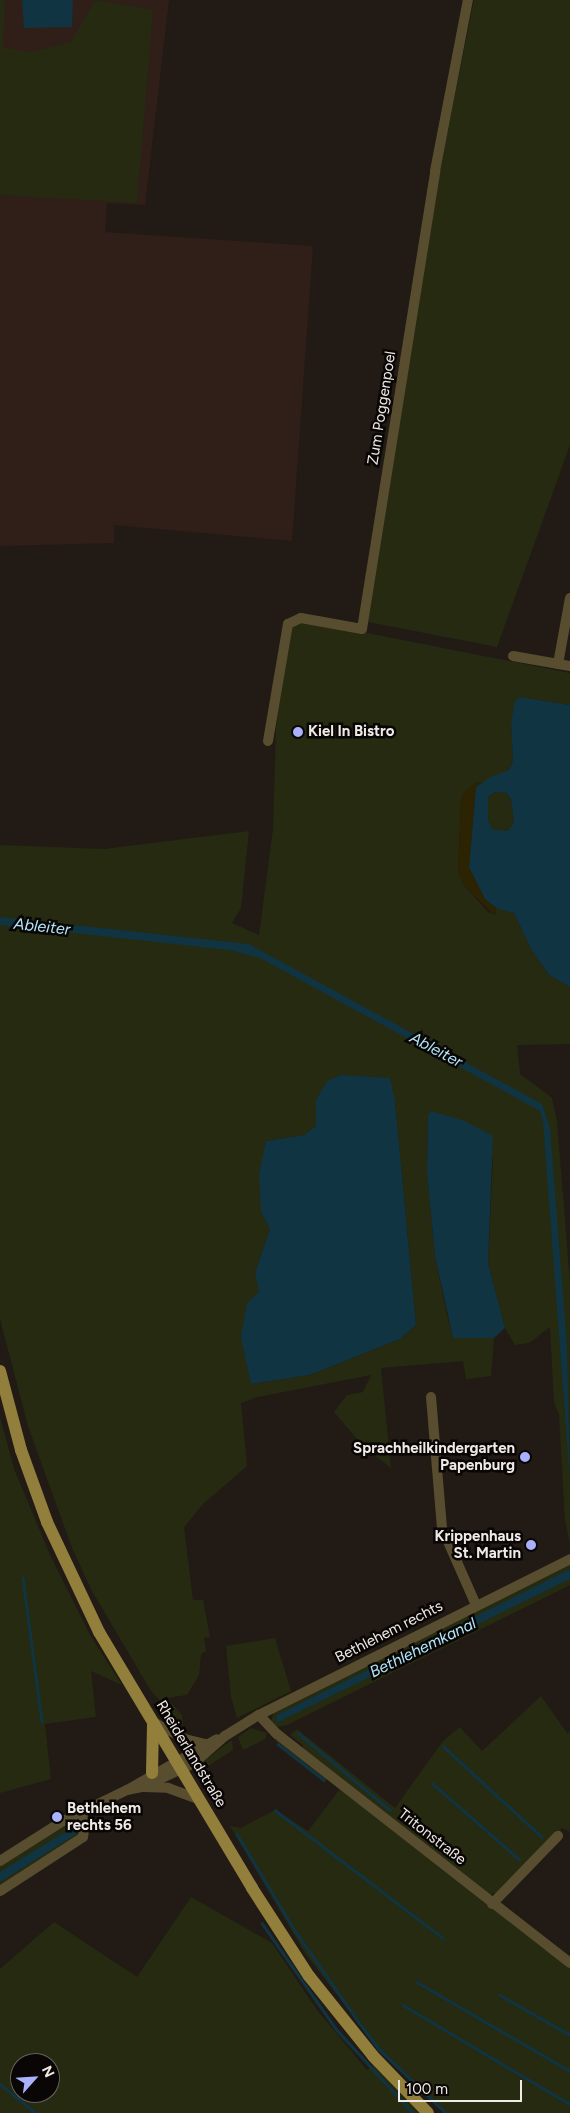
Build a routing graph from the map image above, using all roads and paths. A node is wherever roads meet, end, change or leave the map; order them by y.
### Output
1 (468, 0) edge
2 (570, 598) edge
3 (513, 656) dead end
4 (558, 664) junction
5 (570, 666) edge
6 (268, 741) dead end
7 (0, 1371) edge
8 (431, 1397) dead end
9 (570, 1559) edge
10 (476, 1605) junction
11 (259, 1715) junction
12 (153, 1722) junction
13 (225, 1736) junction
14 (205, 1744) junction
15 (179, 1765) junction
16 (152, 1773) junction
17 (143, 1787) junction
18 (127, 1790) junction
19 (198, 1799) junction
20 (82, 1811) junction
21 (558, 1836) dead end
22 (0, 1861) edge
23 (0, 1890) edge
24 (492, 1904) junction
25 (570, 1963) edge
26 (428, 2113) edge

1 - 6 street, Zum Poggenpoel
2 - 4 street
3 - 4 street
4 - 5 street
7 - 12 main road, Rheiderlandstraße
8 - 10 street
9 - 10 street, Bethlehem rechts
10 - 11 street, Bethlehem rechts
11 - 13 street, Bethlehem rechts
11 - 24 street, Tritonstraße
12 - 14 street
12 - 15 main road, Rheiderlandstraße
12 - 16 main road
13 - 14 street, Bethlehem rechts
13 - 15 street, Bethlehem rechts
14 - 15 street, Bethlehem rechts
15 - 16 street, Bethlehem rechts
15 - 17 street, Bethlehem rechts
15 - 19 main road, Rheiderlandstraße
16 - 18 street, Bethlehem rechts
17 - 18 street, Bethlehem rechts
17 - 19 street, Bethlehem rechts
18 - 20 street, Bethlehem rechts
19 - 26 main road, Rheiderlandstraße
20 - 22 street, Bethlehem rechts
20 - 23 street
21 - 24 street
24 - 25 street, Tritonstraße

